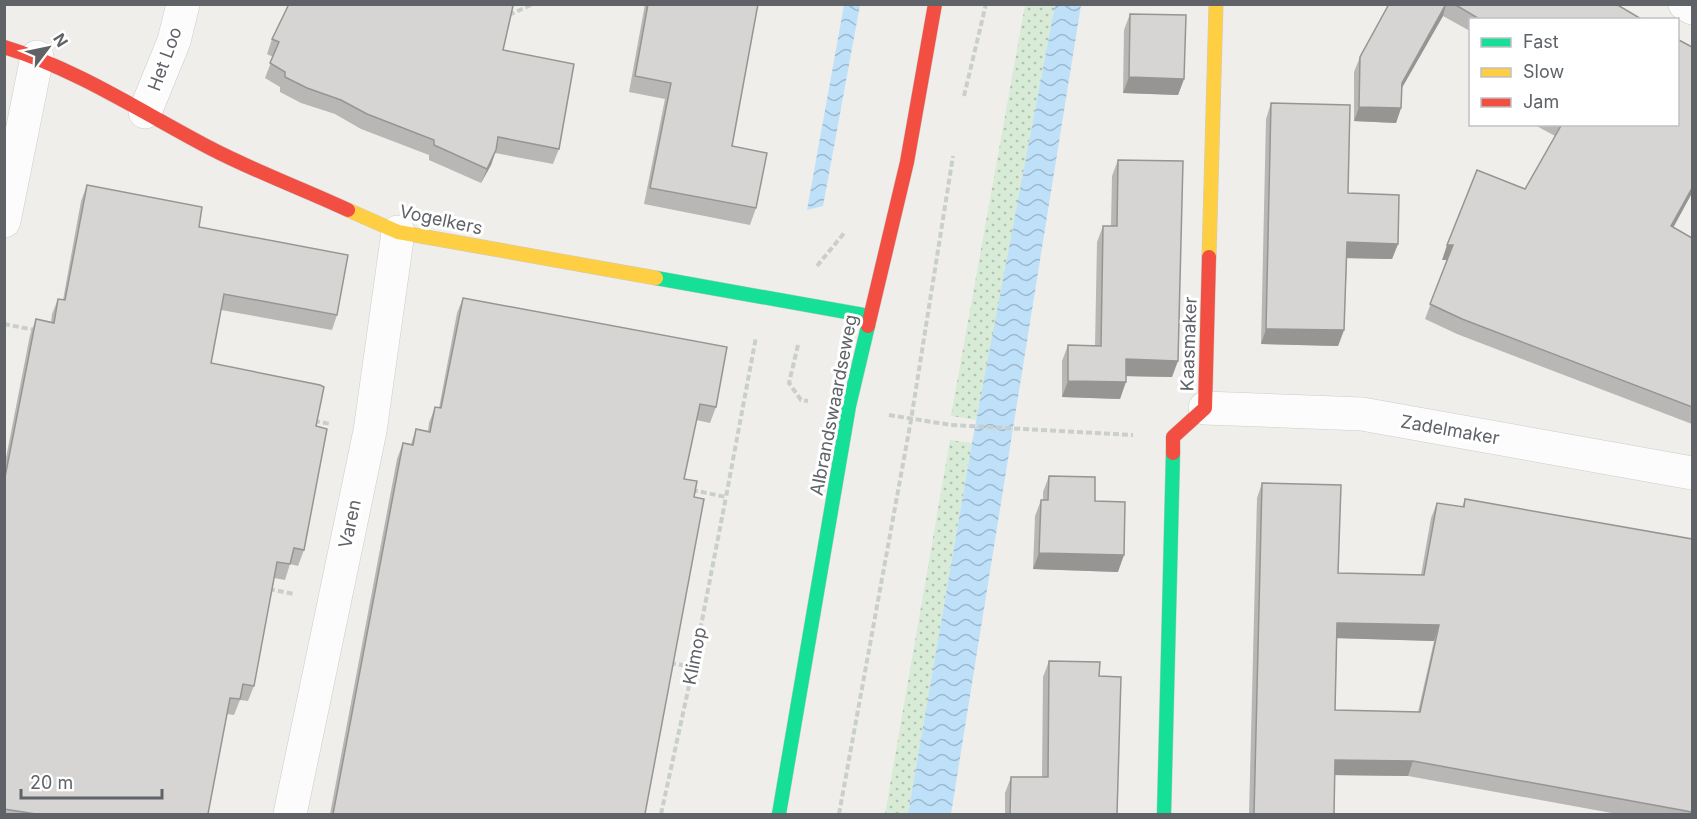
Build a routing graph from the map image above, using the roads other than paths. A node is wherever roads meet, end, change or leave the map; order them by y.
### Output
1 (183, 4) edge
2 (935, 4) edge
3 (1216, 4) edge
4 (1685, 4) edge
5 (1692, 9) edge
6 (4, 47) edge
7 (37, 57) junction
8 (145, 112) junction
9 (4, 221) edge
10 (398, 232) junction
11 (869, 316) junction
12 (1205, 408) junction
13 (1692, 473) edge
14 (290, 814) edge
15 (779, 814) edge
16 (1164, 814) edge

1 - 8 street, Het Loo
2 - 11 street, Albrandswaardseweg
3 - 12 street, Kaasmaker
4 - 5 street
6 - 7 street, Vogelkers
7 - 8 street, Vogelkers
7 - 9 street
8 - 10 street, Vogelkers
10 - 11 street, Vogelkers
10 - 14 street, Varen
11 - 15 street, Albrandswaardseweg
12 - 13 street, Zadelmaker
12 - 16 street, Kaasmaker

